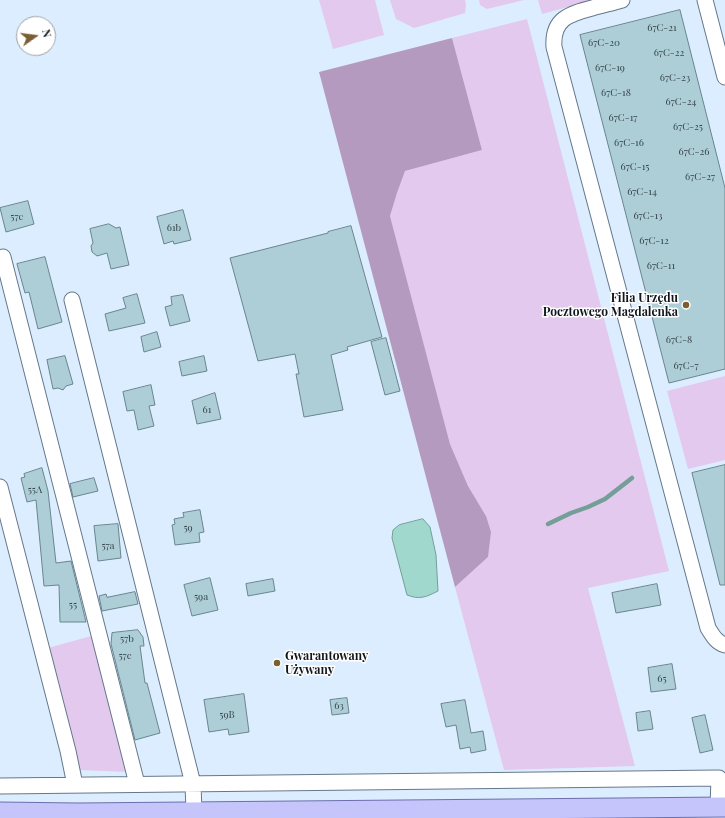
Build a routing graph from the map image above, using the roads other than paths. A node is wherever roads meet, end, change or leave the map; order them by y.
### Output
1 (622, 0) edge
2 (705, 0) edge
3 (725, 77) edge
4 (3, 257) dead end
5 (72, 300) dead end
6 (0, 487) edge
7 (725, 645) edge
8 (722, 777) edge
9 (137, 784) junction
10 (193, 784) junction
11 (74, 785) junction
12 (0, 786) edge
13 (721, 807) edge
14 (0, 812) edge
15 (194, 812) junction

1 - 7 lane
2 - 3 lane
4 - 9 lane
5 - 10 lane
6 - 11 lane
8 - 10 lane
8 - 13 lane
9 - 10 lane
9 - 11 lane
10 - 15 lane
11 - 12 lane
13 - 15 main road
14 - 15 main road

